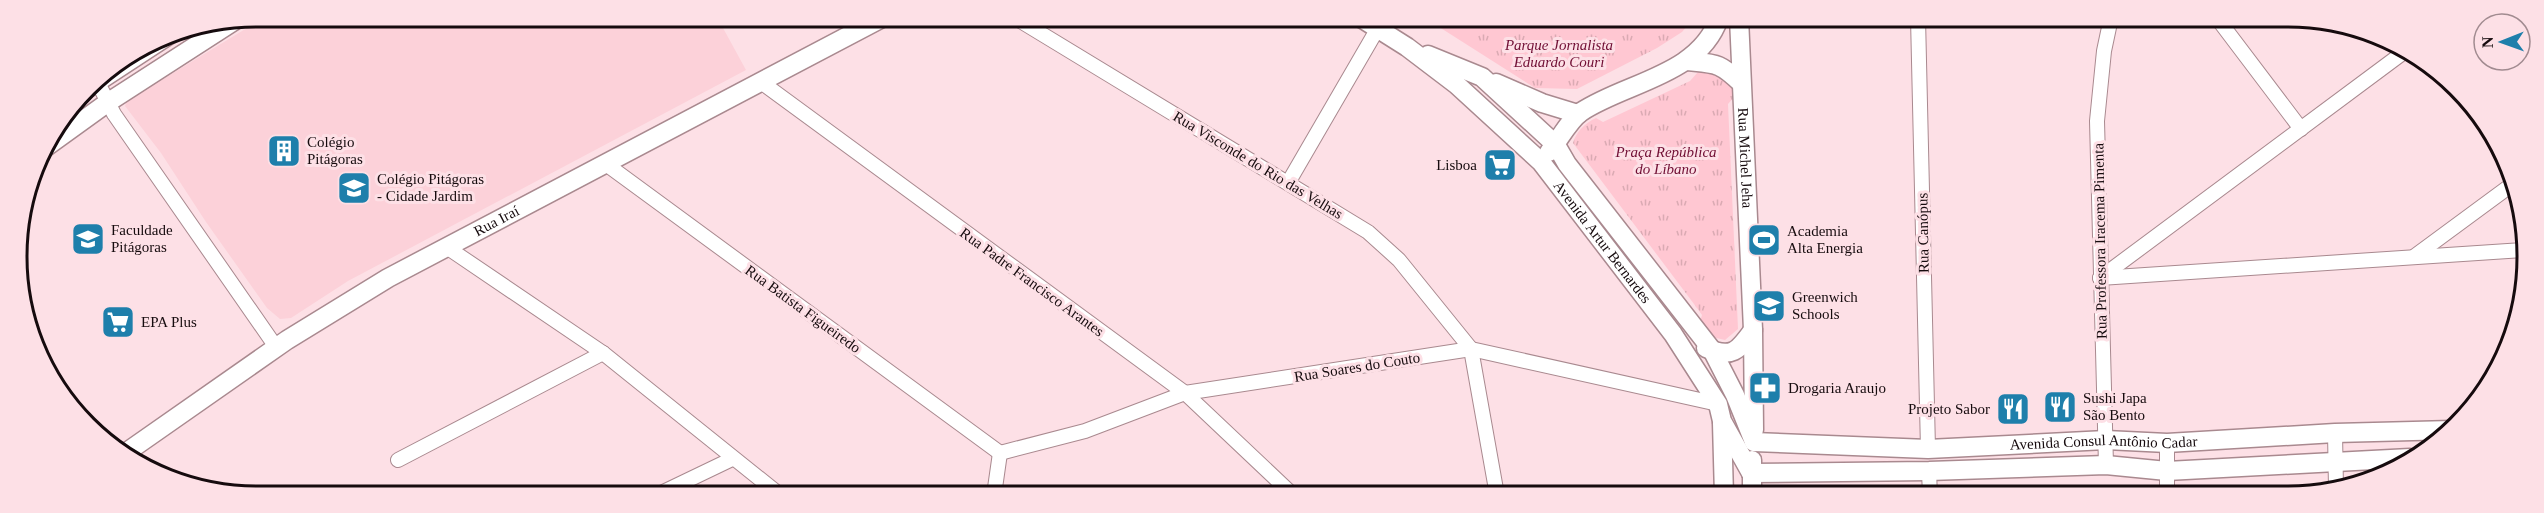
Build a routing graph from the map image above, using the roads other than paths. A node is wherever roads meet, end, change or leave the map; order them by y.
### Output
1 (865, 27) edge
2 (1031, 27) edge
3 (1714, 27) edge
4 (1738, 27) edge
5 (1918, 27) edge
6 (2109, 27) edge
7 (2224, 27) edge
8 (1378, 28) joint
9 (220, 30) edge
10 (1407, 47) junction
11 (2398, 56) edge
12 (1686, 61) junction
13 (1482, 77) junction
14 (761, 82) junction
15 (1741, 83) junction
16 (100, 88) edge
17 (107, 103) junction
18 (1578, 114) junction
19 (2301, 129) junction
20 (62, 135) edge
21 (1556, 145) junction
22 (1541, 162) junction
23 (606, 164) junction
24 (1288, 183) junction
25 (2507, 188) edge
26 (448, 248) junction
27 (2517, 250) edge
28 (2415, 256) junction
29 (2100, 278) junction
30 (1753, 330) junction
31 (1673, 334) junction
32 (276, 347) junction
33 (1471, 349) junction
34 (1712, 350) junction
35 (603, 352) junction
36 (1185, 393) junction
37 (1720, 413) junction
38 (2437, 430) edge
39 (2335, 433) junction
40 (2106, 440) junction
41 (1754, 442) junction
42 (2167, 443) junction
43 (1928, 448) junction
44 (132, 449) edge
45 (1000, 453) junction
46 (732, 459) junction
47 (2395, 459) edge
48 (398, 460) dead end
49 (2334, 462) junction
50 (2106, 465) junction
51 (1929, 471) junction
52 (2167, 471) junction
53 (1751, 472) junction
54 (2335, 481) edge
55 (676, 486) edge
56 (768, 486) edge
57 (995, 486) edge
58 (1283, 486) edge
59 (1495, 486) edge
60 (1724, 486) edge
61 (1752, 486) edge
62 (1930, 486) edge
63 (2167, 486) edge

1 - 14 street, Rua Iraí
2 - 24 street, Rua Visconde do Rio das Velhas
3 - 12 street
4 - 15 street, Rua Michel Jeha
5 - 43 street, Rua Canópus
6 - 29 street, Rua Professora Iracema Pimenta
7 - 19 street
8 - 10 street, Avenida Artur Bernardes
8 - 24 street
9 - 17 street
10 - 13 street, Avenida Artur Bernardes
10 - 22 street, Avenida Artur Bernardes
11 - 19 street
12 - 15 street
12 - 18 street
13 - 18 street
13 - 21 street, Avenida Artur Bernardes
14 - 23 street, Rua Iraí
14 - 36 street, Rua Padre Francisco Arantes
15 - 30 street, Rua Michel Jeha
16 - 17 street
17 - 20 street
17 - 32 street
18 - 21 street
19 - 29 street
21 - 22 street
21 - 34 street, Avenida Artur Bernardes
22 - 31 street, Avenida Artur Bernardes
23 - 26 street, Rua Iraí
23 - 45 street, Rua Batista Figueiredo
24 - 33 street, Rua Visconde do Rio das Velhas
25 - 28 street
26 - 32 street, Rua Iraí
26 - 35 street
27 - 28 street
28 - 29 street
29 - 40 street, Rua Professora Iracema Pimenta
30 - 34 street
30 - 41 street, Rua Michel Jeha
31 - 34 street
31 - 37 street, Avenida Artur Bernardes
32 - 44 street, Rua Iraí
33 - 36 street, Rua Soares do Couto
33 - 37 street, Rua Soares do Couto
33 - 59 street
34 - 41 street, Avenida Artur Bernardes
35 - 46 street
35 - 48 street
36 - 45 street, Rua Soares do Couto
36 - 58 street, Rua Padre Francisco Arantes
37 - 53 street, Avenida Artur Bernardes
37 - 60 street
38 - 39 street, Avenida Consul Antônio Cadar
39 - 42 street, Avenida Consul Antônio Cadar
39 - 49 street
40 - 42 street, Avenida Consul Antônio Cadar
40 - 43 street, Avenida Consul Antônio Cadar
40 - 50 street, Rua Professora Iracema Pimenta
41 - 43 street, Avenida Consul Antônio Cadar
41 - 53 street, Rua Michel Jeha
42 - 52 street
45 - 57 street
46 - 55 street
46 - 56 street
47 - 49 street, Avenida Consul Antônio Cadar
49 - 52 street, Avenida Consul Antônio Cadar
49 - 54 street
50 - 51 street, Avenida Consul Antônio Cadar
50 - 52 street, Avenida Consul Antônio Cadar
51 - 53 street, Avenida Consul Antônio Cadar
51 - 62 street
52 - 63 street
53 - 61 street, Rua Michel Jeha

